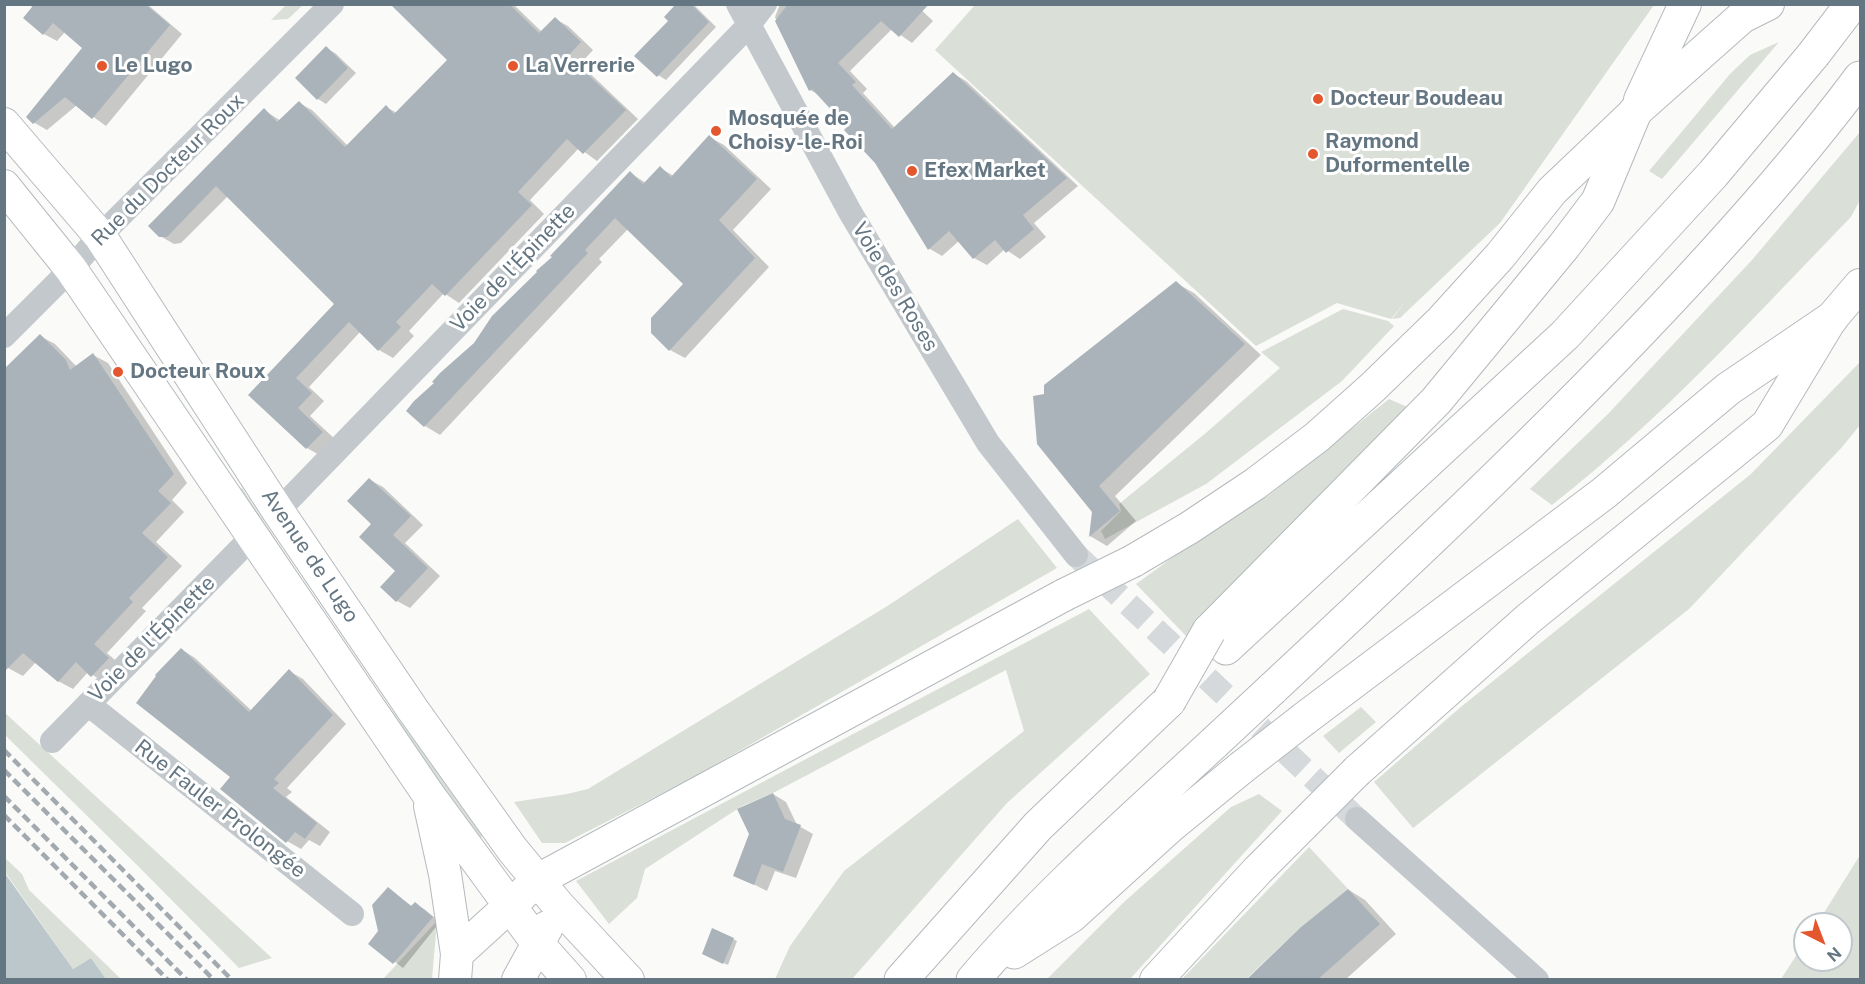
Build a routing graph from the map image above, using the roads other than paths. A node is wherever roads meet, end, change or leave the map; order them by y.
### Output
1 (332, 4) edge
2 (765, 4) edge
3 (1685, 4) edge
4 (1768, 4) edge
5 (1852, 4) edge
6 (743, 15) edge
7 (1858, 82) edge
8 (1635, 112) junction
9 (4, 124) edge
10 (4, 186) edge
11 (100, 236) junction
12 (72, 269) junction
13 (1860, 285) edge
14 (1831, 319) junction
15 (4, 336) edge
16 (278, 511) junction
17 (252, 537) junction
18 (1076, 555) tunnel mouth
19 (1217, 640) junction
20 (88, 705) junction
21 (52, 741) dead end
22 (428, 794) junction
23 (1357, 819) tunnel mouth
24 (538, 880) junction
25 (510, 905) junction
26 (558, 905) junction
27 (351, 914) dead end
28 (538, 944) junction
29 (456, 967) edge
30 (975, 977) edge
31 (518, 980) edge
32 (570, 980) edge
33 (628, 980) edge
34 (902, 980) edge
35 (1156, 980) edge
36 (1537, 980) edge

1 - 11 street, Rue du Docteur Roux
2 - 6 street, Voie de l'Épinette
3 - 8 main road
4 - 8 main road
5 - 19 highway, bridge
6 - 16 street, Voie de l'Épinette
6 - 18 street, Voie des Roses
7 - 30 highway, bridge
8 - 19 highway
8 - 24 main road, bridge
9 - 11 main road, Avenue de Lugo
10 - 12 main road, Avenue de Lugo
11 - 12 street, Rue du Docteur Roux
11 - 16 main road, Avenue de Lugo
12 - 15 street, Rue du Docteur Roux
12 - 17 main road, Avenue de Lugo
13 - 14 main road
14 - 30 highway, bridge
14 - 35 main road, bridge
16 - 24 main road, Avenue de Lugo
17 - 20 street, Voie de l'Épinette
17 - 22 main road, Avenue de Lugo
19 - 34 highway
20 - 21 street, Voie de l'Épinette
20 - 27 street, Rue Fauler Prolongée
22 - 25 main road, Avenue de Lugo
22 - 29 main road
23 - 36 street
24 - 25 main road
24 - 26 main road, Avenue de Lugo
25 - 28 main road, Avenue de Lugo
25 - 29 main road
26 - 28 main road
26 - 33 main road, Avenue de Lugo
28 - 31 main road
28 - 32 main road, Avenue de Lugo

